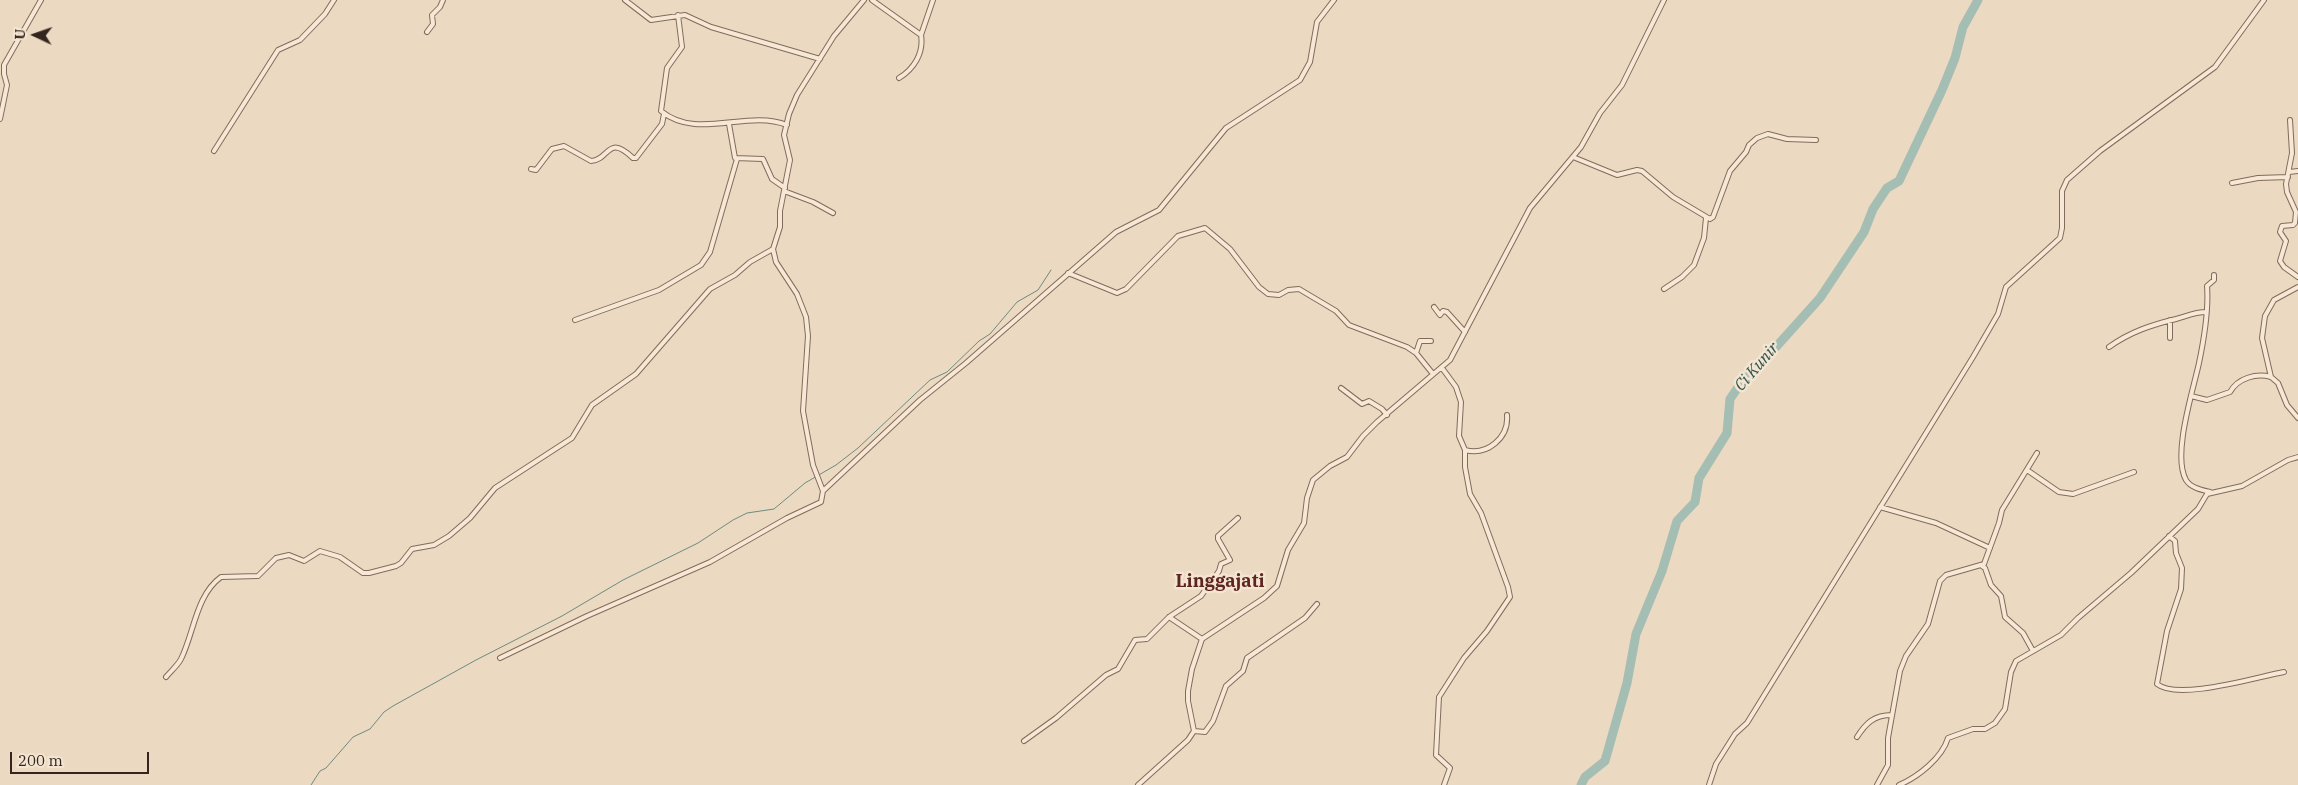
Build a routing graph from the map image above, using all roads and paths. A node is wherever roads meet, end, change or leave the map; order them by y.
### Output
1 (41, 0) edge
2 (334, 0) edge
3 (442, 0) edge
4 (625, 0) edge
5 (864, 0) edge
6 (872, 0) edge
7 (933, 0) edge
8 (1334, 0) edge
9 (1664, 0) edge
10 (2264, 0) edge
11 (678, 15) junction
12 (427, 32) dead end
13 (921, 35) junction
14 (820, 59) junction
15 (899, 78) dead end
16 (664, 114) junction
17 (0, 119) edge
18 (2290, 120) dead end
19 (729, 124) junction
20 (786, 125) junction
21 (1816, 140) dead end
22 (214, 151) dead end
23 (1573, 157) junction
24 (737, 159) junction
25 (531, 169) dead end
26 (2298, 171) edge
27 (2288, 175) junction
28 (2232, 183) dead end
29 (784, 189) junction
30 (833, 213) dead end
31 (1706, 218) junction
32 (773, 248) junction
33 (1068, 273) junction
34 (2214, 275) dead end
35 (2298, 277) edge
36 (2298, 287) edge
37 (1664, 289) dead end
38 (1434, 307) dead end
39 (2206, 312) junction
40 (575, 320) dead end
41 (2170, 320) junction
42 (1465, 332) junction
43 (2170, 338) dead end
44 (1431, 341) dead end
45 (2109, 347) dead end
46 (1416, 353) junction
47 (1442, 368) junction
48 (1432, 374) junction
49 (2271, 377) junction
50 (1341, 388) dead end
51 (2191, 396) junction
52 (1387, 415) junction
53 (1507, 415) dead end
54 (2298, 418) edge
55 (1465, 450) junction
56 (2037, 453) dead end
57 (2298, 456) edge
58 (2026, 470) junction
59 (2134, 472) dead end
60 (823, 491) junction
61 (2210, 492) junction
62 (1880, 507) junction
63 (1238, 518) dead end
64 (2169, 536) junction
65 (1990, 548) junction
66 (1982, 566) junction
67 (1317, 604) dead end
68 (1169, 617) junction
69 (1202, 639) junction
70 (2033, 651) junction
71 (500, 658) dead end
72 (2284, 672) dead end
73 (166, 677) dead end
74 (1892, 715) junction
75 (1194, 731) junction
76 (1857, 737) dead end
77 (1024, 741) dead end
78 (1882, 778) junction
79 (1138, 785) edge
80 (1444, 785) edge
81 (1709, 785) edge
82 (1878, 785) edge
83 (1883, 785) edge
84 (1899, 785) edge

1 - 17 street
2 - 22 street
3 - 12 street
4 - 11 street
5 - 14 street
6 - 13 street
7 - 13 street
8 - 33 street
9 - 23 street
10 - 62 street
11 - 14 street
11 - 16 street
13 - 15 street
14 - 20 street
16 - 19 street
16 - 25 street
18 - 27 street
19 - 20 street
19 - 24 street
20 - 29 street
21 - 31 street
23 - 31 street
23 - 42 street
24 - 29 street
24 - 40 street
26 - 27 street
27 - 28 street
27 - 35 street
29 - 30 street
29 - 32 street
31 - 37 street
32 - 60 street
32 - 73 street
33 - 46 street
33 - 60 street
34 - 39 street
36 - 49 street
38 - 42 street
39 - 41 street
39 - 51 street
41 - 43 street
41 - 45 street
42 - 47 street
44 - 46 street
46 - 48 street
47 - 48 street
47 - 55 street
48 - 52 street
49 - 51 street
49 - 54 street
50 - 52 street
51 - 61 street
52 - 69 street
53 - 55 street
55 - 80 street
56 - 58 street
57 - 61 street
58 - 59 street
58 - 65 street
60 - 71 street
61 - 64 street
62 - 65 street
62 - 81 street
63 - 68 street
64 - 70 street
64 - 72 street
65 - 66 street
66 - 70 street
66 - 74 street
67 - 75 street
68 - 69 street
68 - 77 street
69 - 75 street
70 - 84 street
74 - 76 street
74 - 78 street
75 - 79 street
78 - 82 street
78 - 83 street

